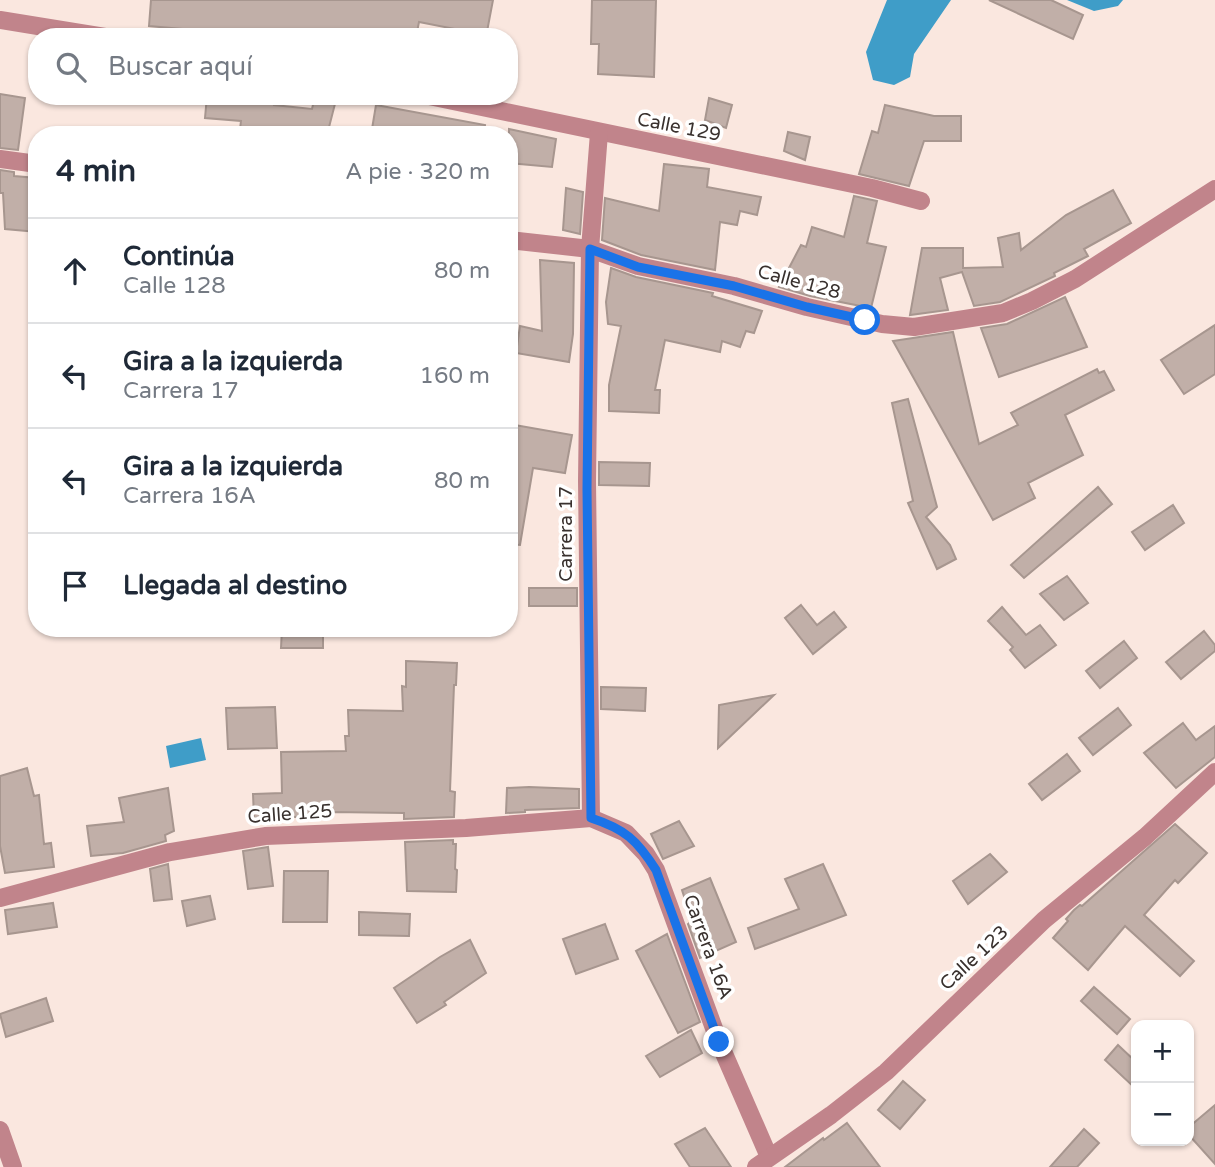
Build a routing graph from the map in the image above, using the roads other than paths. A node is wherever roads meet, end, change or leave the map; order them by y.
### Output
1 (0, 20) edge
2 (49, 28) edge
3 (470, 105) edge
4 (599, 133) junction
5 (0, 159) edge
6 (28, 163) edge
7 (1215, 189) edge
8 (920, 201) dead end
9 (518, 241) edge
10 (590, 249) junction
11 (1215, 772) edge
12 (591, 818) junction
13 (0, 898) edge
14 (0, 1130) edge
15 (762, 1162) edge
16 (13, 1167) edge

1 - 2 street
3 - 4 street, Calle 129
4 - 8 street, Calle 129
4 - 10 street, Carrera 17
5 - 6 street
7 - 10 street, Calle 128
9 - 10 street, Calle 128
10 - 12 street, Carrera 17
11 - 15 street, Calle 123
12 - 13 street, Calle 125
12 - 15 street, Carrera 16A
14 - 16 street

